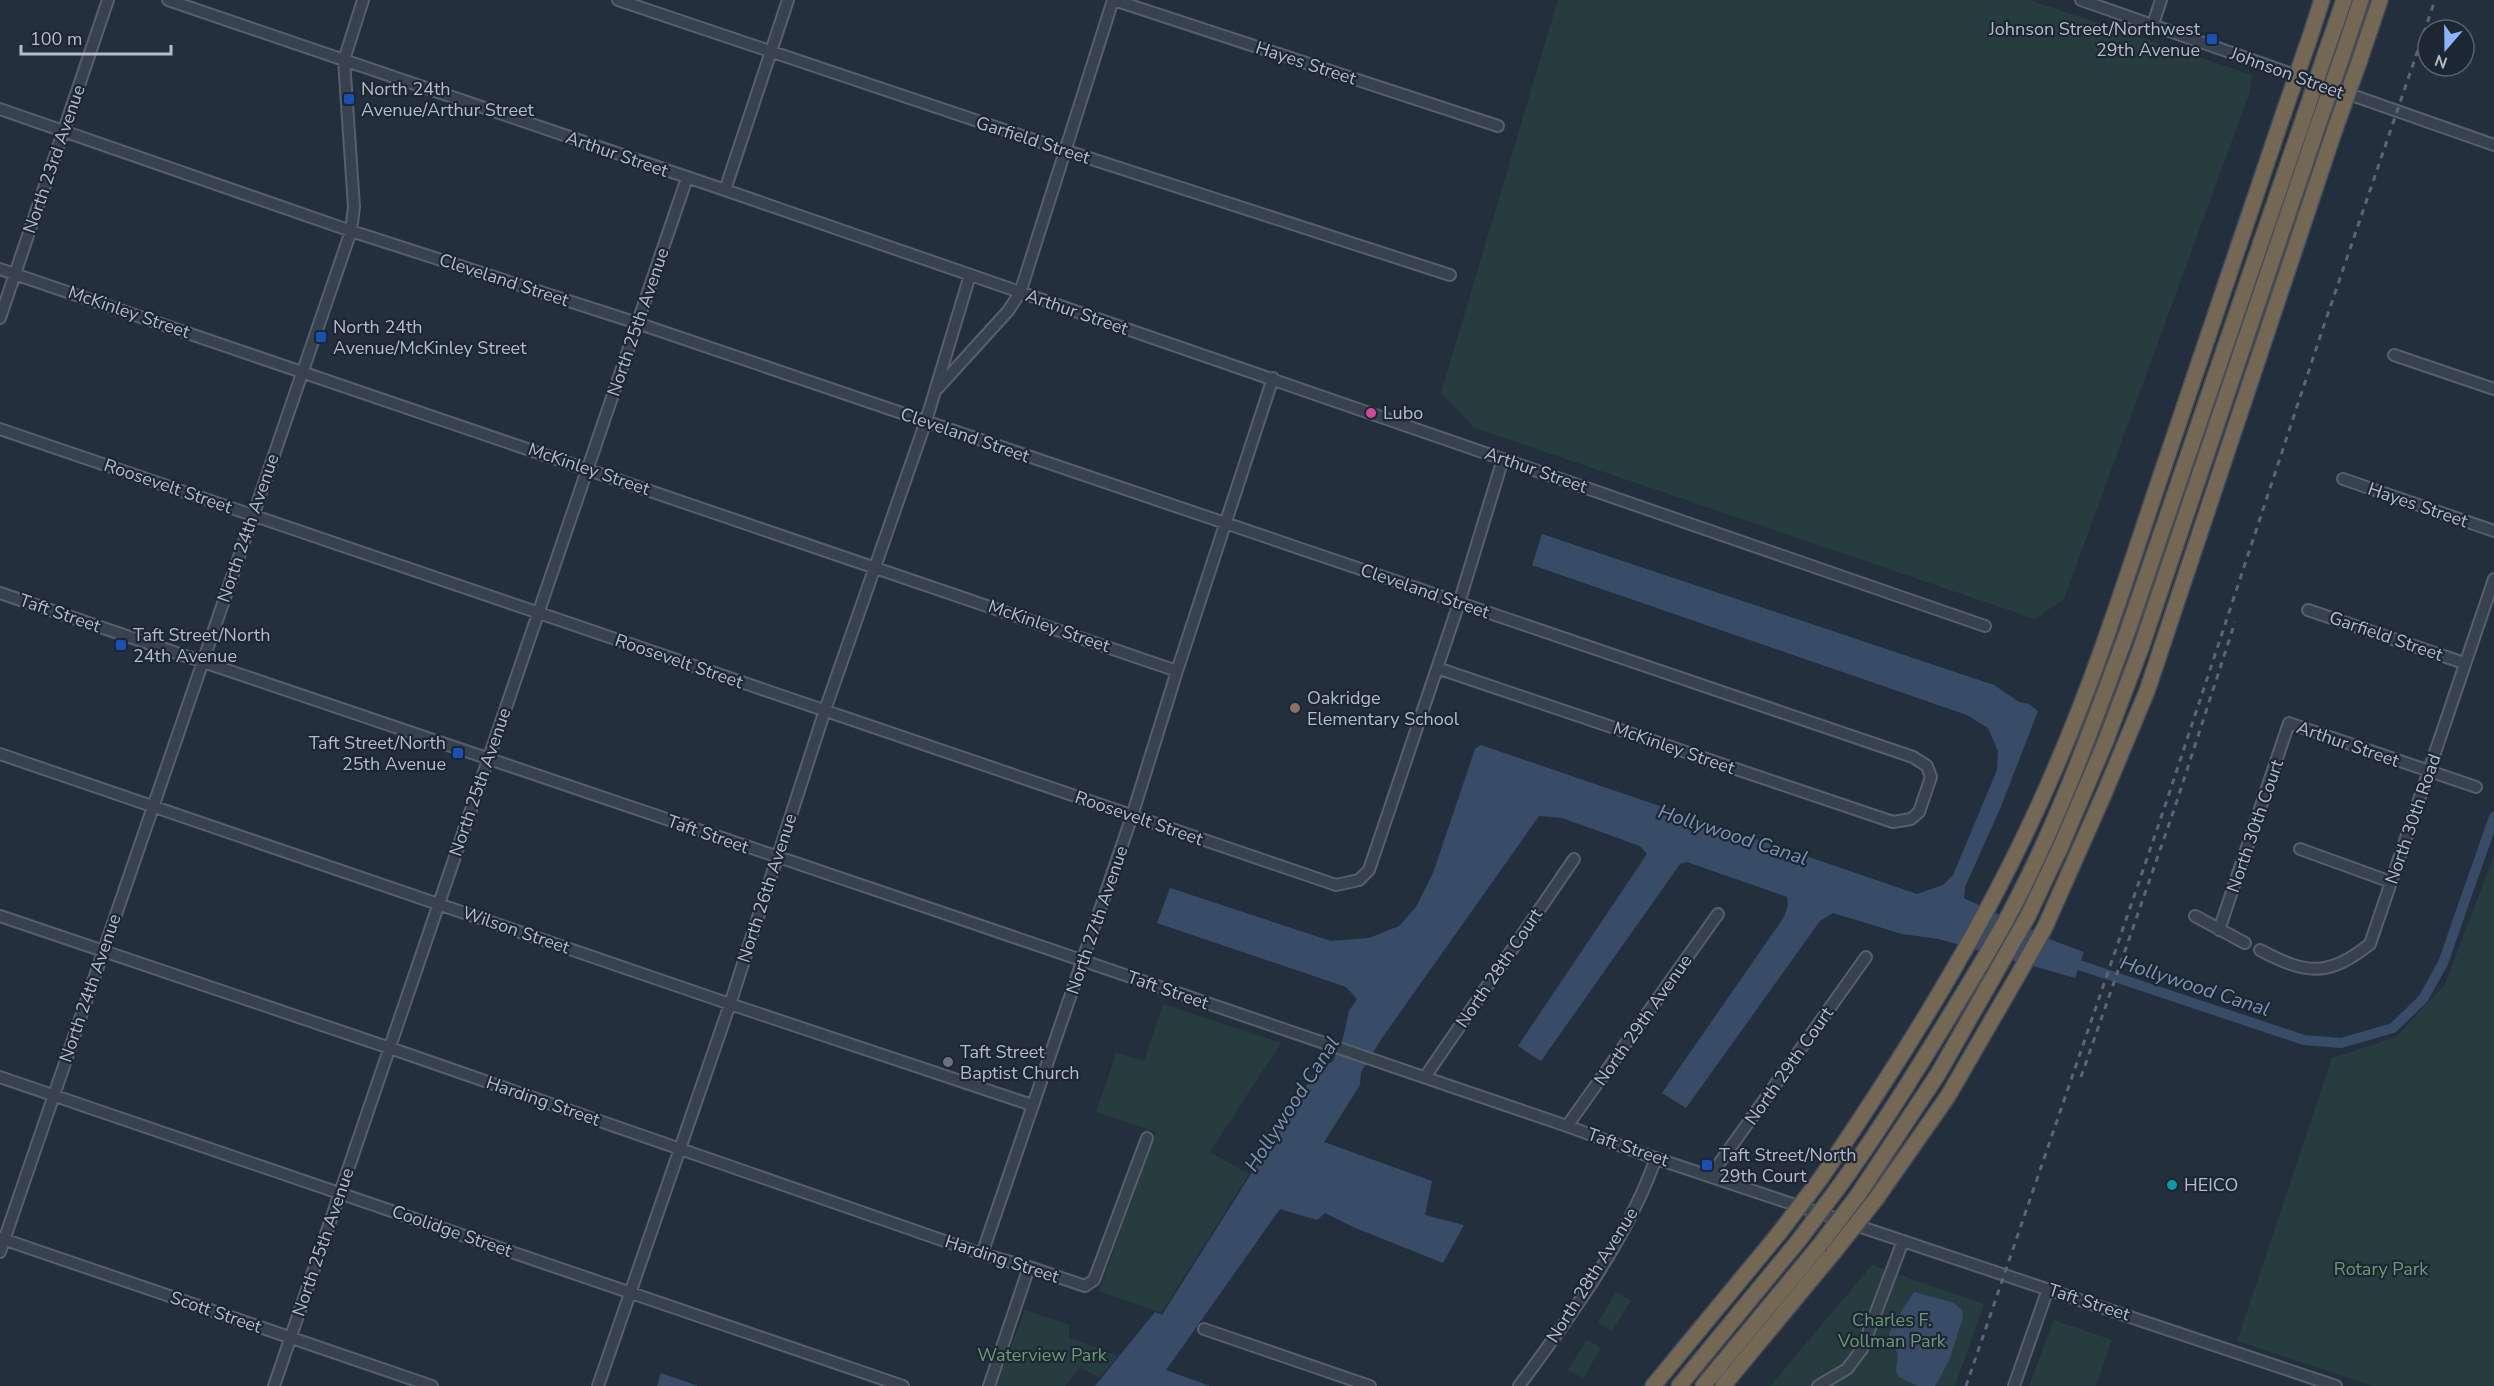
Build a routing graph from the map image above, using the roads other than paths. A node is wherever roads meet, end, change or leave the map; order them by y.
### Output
1 (108, 0) edge
2 (168, 0) edge
3 (363, 0) edge
4 (618, 0) edge
5 (788, 0) edge
6 (1114, 0) edge
7 (2081, 0) edge
8 (2161, 0) edge
9 (2322, 0) edge
10 (2344, 0) edge
11 (2361, 0) edge
12 (2380, 0) edge
13 (2153, 24) junction
14 (770, 52) junction
15 (344, 60) junction
16 (0, 109) edge
17 (1498, 126) dead end
18 (63, 131) junction
19 (2494, 145) edge
20 (1066, 151) junction
21 (687, 178) junction
22 (725, 189) junction
23 (351, 231) junction
24 (0, 269) edge
25 (15, 274) junction
26 (970, 275) junction
27 (1450, 275) dead end
28 (1020, 293) junction
29 (0, 318) edge
30 (637, 323) junction
31 (2394, 355) dead end
32 (302, 372) junction
33 (1273, 378) junction
34 (2494, 389) edge
35 (936, 390) junction
36 (926, 421) junction
37 (0, 429) edge
38 (1503, 459) junction
39 (588, 469) junction
40 (2343, 480) dead end
41 (253, 515) junction
42 (1226, 524) junction
43 (2494, 531) edge
44 (874, 566) junction
45 (2494, 579) edge
46 (0, 593) edge
47 (1460, 603) junction
48 (2308, 610) dead end
49 (537, 612) junction
50 (1985, 626) dead end
51 (202, 661) junction
52 (2464, 663) junction
53 (1437, 668) junction
54 (1177, 671) junction
55 (825, 710) junction
56 (2289, 723) joint
57 (0, 754) edge
58 (488, 758) junction
59 (2430, 772) junction
60 (2476, 787) dead end
61 (153, 806) junction
62 (1132, 816) junction
63 (1911, 819) joint
64 (2300, 849) dead end
65 (776, 858) junction
66 (1574, 859) dead end
67 (2391, 882) junction
68 (438, 903) junction
69 (1718, 914) dead end
70 (0, 916) edge
71 (2195, 916) dead end
72 (2219, 930) junction
73 (2246, 943) dead end
74 (2260, 950) dead end
75 (103, 951) junction
76 (1866, 957) dead end
77 (1083, 960) junction
78 (730, 1004) junction
79 (390, 1048) junction
80 (0, 1077) edge
81 (1425, 1077) junction
82 (54, 1095) junction
83 (1032, 1105) junction
84 (1567, 1126) junction
85 (1147, 1138) dead end
86 (678, 1147) junction
87 (1656, 1158) junction
88 (1711, 1175) junction
89 (340, 1192) junction
90 (2, 1239) edge
91 (1903, 1241) junction
92 (0, 1252) edge
93 (982, 1254) junction
94 (1029, 1267) junction
95 (2048, 1289) junction
96 (630, 1292) junction
97 (1204, 1329) dead end
98 (290, 1338) junction
99 (274, 1386) edge
100 (432, 1386) edge
101 (598, 1386) edge
102 (903, 1386) edge
103 (989, 1386) edge
104 (1370, 1386) edge
105 (1519, 1386) edge
106 (1653, 1386) edge
107 (1679, 1386) edge
108 (1702, 1386) edge
109 (1723, 1386) edge
110 (1818, 1386) edge
111 (2014, 1386) edge
112 (2337, 1386) edge

1 - 18 street, North 23rd Avenue
2 - 15 street, Arthur Street
3 - 15 street, North 24th Avenue
4 - 14 street, Garfield Street
5 - 14 street
6 - 17 street, Hayes Street
6 - 20 street, North 26th Avenue
7 - 13 street, Johnson Street
8 - 13 street
9 - 106 highway, bridge
10 - 107 highway, bridge
11 - 108 highway, bridge
12 - 109 highway, bridge
13 - 19 street, Johnson Street
14 - 20 street, Garfield Street
14 - 22 street
15 - 21 street, Arthur Street
15 - 23 street, North 24th Avenue
16 - 18 street, Cleveland Street
18 - 23 street, Cleveland Street
18 - 25 street, North 23rd Avenue
20 - 27 street, Garfield Street
20 - 28 street, North 26th Avenue
21 - 22 street, Arthur Street
21 - 30 street, North 25th Avenue
22 - 26 street, Arthur Street
23 - 30 street, Cleveland Street
23 - 32 street, North 24th Avenue
24 - 25 street, McKinley Street
25 - 29 street, North 23rd Avenue
25 - 32 street, McKinley Street
26 - 28 street, Arthur Street
26 - 35 street, North 26th Avenue
28 - 33 street, Arthur Street
28 - 35 street, North 26th Avenue
30 - 36 street, Cleveland Street
30 - 39 street, North 25th Avenue
31 - 34 street
32 - 39 street, McKinley Street
32 - 41 street, North 24th Avenue
33 - 38 street, Arthur Street
33 - 42 street, North 27th Avenue
35 - 36 street, North 26th Avenue
36 - 42 street, Cleveland Street
36 - 44 street, North 26th Avenue
37 - 41 street, Roosevelt Street
38 - 47 street
38 - 50 street, Arthur Street
39 - 44 street, McKinley Street
39 - 49 street, North 25th Avenue
40 - 43 street, Hayes Street
41 - 49 street, Roosevelt Street
41 - 51 street, North 24th Avenue
42 - 47 street, Cleveland Street
42 - 54 street, North 27th Avenue
44 - 54 street, McKinley Street
44 - 55 street, North 26th Avenue
45 - 52 street, North 30th Road
46 - 51 street, Taft Street
47 - 53 street
47 - 63 street, Cleveland Street
48 - 52 street, Garfield Street
49 - 55 street, Roosevelt Street
49 - 58 street, North 25th Avenue
51 - 58 street, Taft Street
51 - 61 street, North 24th Avenue
52 - 59 street, North 30th Road
53 - 62 street, Roosevelt Street
53 - 63 street, McKinley Street
54 - 62 street, North 27th Avenue
55 - 62 street, Roosevelt Street
55 - 65 street, North 26th Avenue
56 - 59 street, Arthur Street
56 - 72 street, North 30th Court
57 - 61 street, Wilson Street
58 - 65 street, Taft Street
58 - 68 street, North 25th Avenue
59 - 60 street, Arthur Street
59 - 67 street, North 30th Road
61 - 68 street, Wilson Street
61 - 75 street, North 24th Avenue
62 - 77 street, North 27th Avenue
64 - 67 street
65 - 77 street, Taft Street
65 - 78 street, North 26th Avenue
66 - 81 street, North 28th Court
67 - 74 street, North 30th Road
68 - 78 street, Wilson Street
68 - 79 street, North 25th Avenue
69 - 84 street, North 29th Avenue
70 - 75 street, Harding Street
71 - 72 street
72 - 73 street
75 - 79 street, Harding Street
75 - 82 street, North 24th Avenue
76 - 88 street, North 29th Court
77 - 81 street, Taft Street
77 - 83 street, North 27th Avenue
78 - 83 street, Wilson Street
78 - 86 street, North 26th Avenue
79 - 86 street, Harding Street
79 - 89 street, North 25th Avenue
80 - 82 street, Coolidge Street
81 - 84 street, Taft Street
82 - 89 street, Coolidge Street
82 - 90 street, North 24th Avenue
83 - 93 street, North 27th Avenue
84 - 87 street, Taft Street
85 - 94 street, Harding Street
86 - 93 street, Harding Street
86 - 96 street, North 26th Avenue
87 - 88 street, Taft Street
87 - 105 street, North 28th Avenue
88 - 91 street, Taft Street
89 - 96 street, Coolidge Street
89 - 98 street, North 25th Avenue
90 - 92 street, North 24th Avenue
90 - 98 street, Scott Street
91 - 95 street, Taft Street
91 - 110 street
93 - 94 street, Harding Street
94 - 103 street
95 - 111 street
95 - 112 street, Taft Street
96 - 101 street, North 26th Avenue
96 - 102 street, Coolidge Street
97 - 104 street
98 - 99 street, North 25th Avenue
98 - 100 street, Scott Street

